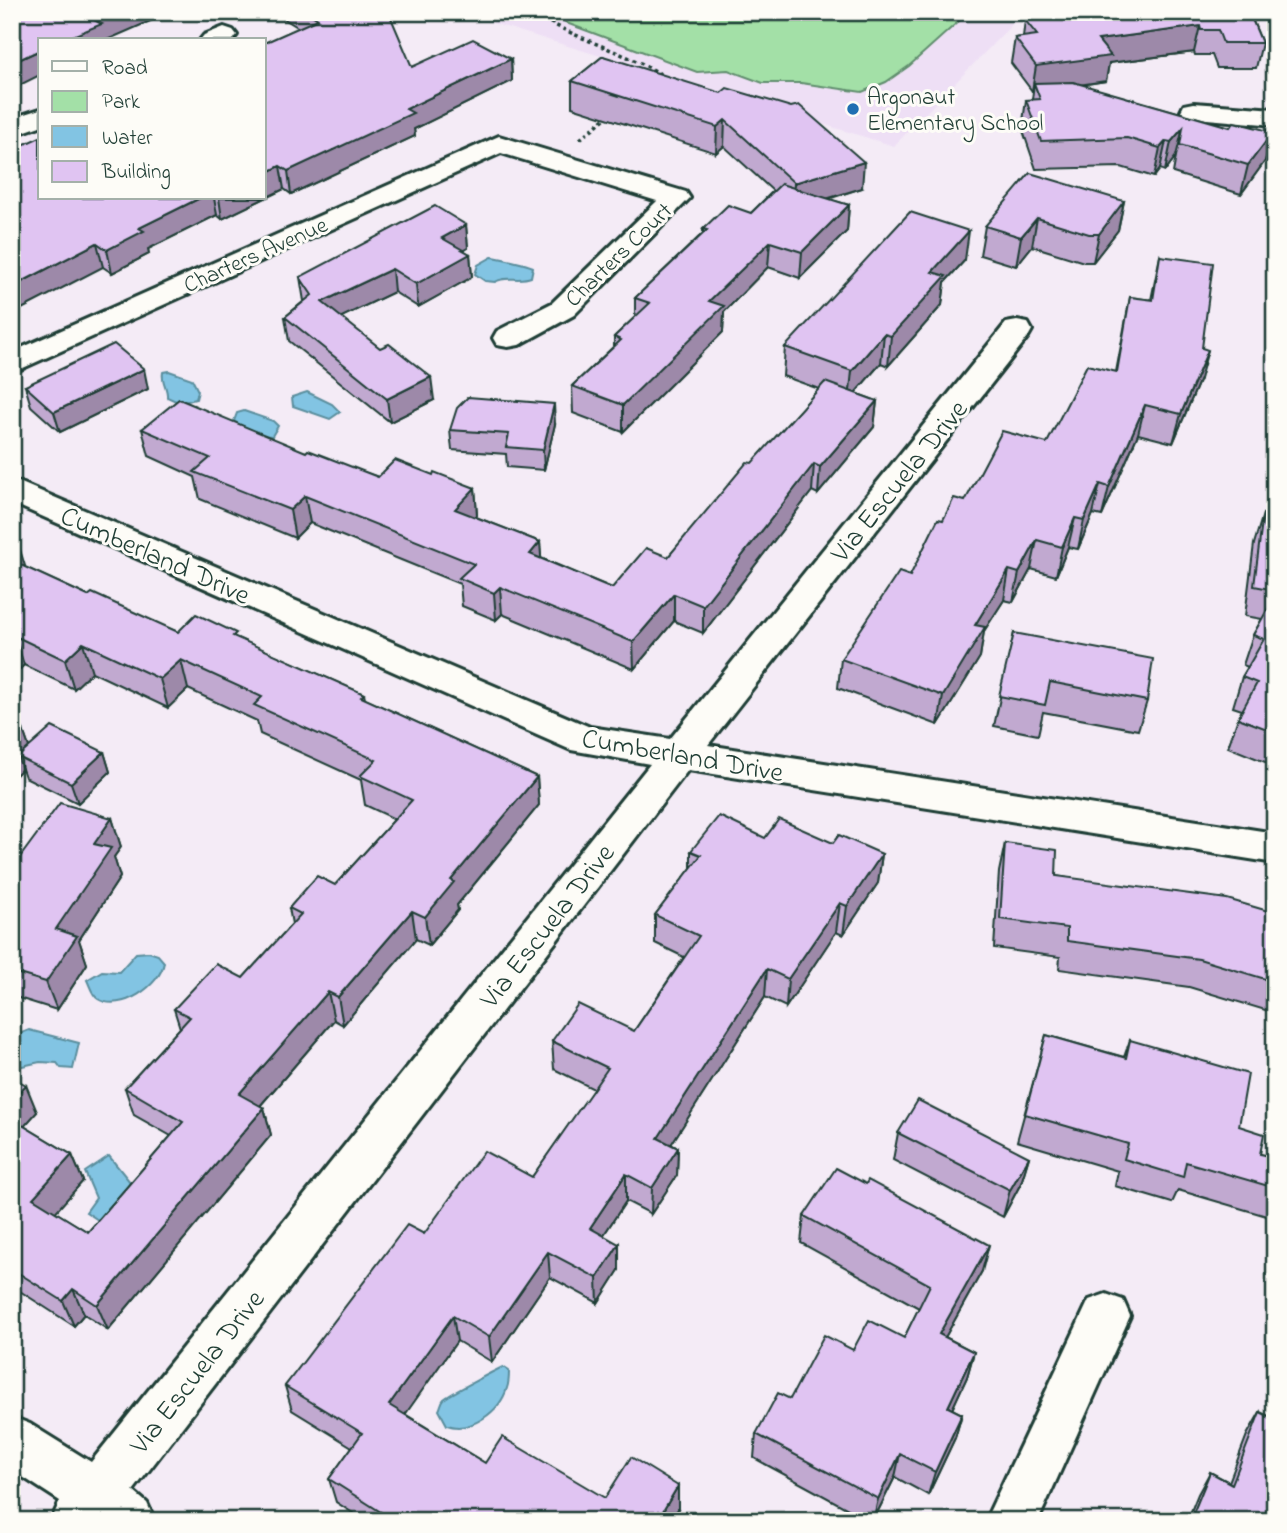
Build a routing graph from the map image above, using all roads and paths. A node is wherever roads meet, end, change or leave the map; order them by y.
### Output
1 (532, 12) edge
2 (648, 81) edge
3 (617, 108) edge
4 (1194, 111) dead end
5 (1275, 117) edge
6 (38, 118) edge
7 (12, 128) edge
8 (499, 144) joint
9 (555, 161) junction
10 (1017, 330) dead end
11 (508, 338) dead end
12 (12, 364) edge
13 (12, 490) edge
14 (678, 756) junction
15 (1275, 848) edge
16 (1106, 1316) dead end
17 (12, 1441) edge
18 (101, 1512) edge
19 (1011, 1521) edge

1 - 2 path
3 - 9 path
4 - 5 street
6 - 7 street
8 - 9 street, Charters Court
8 - 12 street, Charters Avenue
9 - 11 street, Charters Court
10 - 14 street, Via Escuela Drive
13 - 14 street, Cumberland Drive
14 - 15 street, Cumberland Drive
14 - 18 street, Via Escuela Drive
16 - 19 street
17 - 18 street

